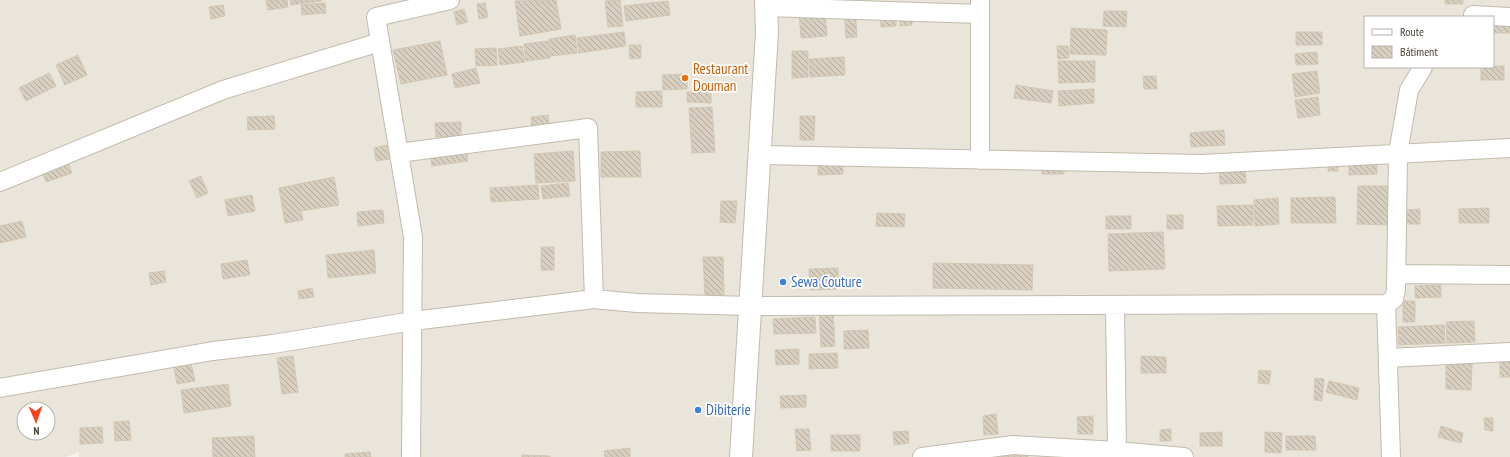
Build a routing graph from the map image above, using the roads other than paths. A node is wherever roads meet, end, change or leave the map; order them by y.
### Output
1 (450, 0) edge
2 (766, 4) edge
3 (980, 7) edge
4 (1473, 11) edge
5 (1510, 17) edge
6 (380, 42) junction
7 (1422, 68) edge
8 (1510, 148) edge
9 (399, 153) junction
10 (1398, 153) junction
11 (760, 155) junction
12 (980, 160) junction
13 (0, 182) edge
14 (1396, 274) junction
15 (1510, 275) edge
16 (594, 299) junction
17 (1386, 304) junction
18 (751, 306) junction
19 (1115, 306) junction
20 (413, 321) junction
21 (1510, 352) edge
22 (1388, 358) junction
23 (0, 388) edge
24 (1116, 451) junction
25 (411, 457) edge
26 (742, 457) edge
27 (922, 457) edge
28 (1184, 457) edge
29 (1391, 457) edge

1 - 6 street
2 - 3 street
2 - 11 street
3 - 12 street
4 - 5 street
6 - 9 street
6 - 13 street
7 - 10 street
8 - 10 street
9 - 16 street
9 - 20 street
10 - 12 street
10 - 14 street
11 - 12 street
11 - 18 street
14 - 15 street
14 - 17 street
16 - 18 street
16 - 20 street
17 - 19 street
17 - 22 street
18 - 19 street
18 - 26 street
19 - 24 street
20 - 23 street
20 - 25 street
21 - 22 street
22 - 29 street
24 - 27 street
24 - 28 street

